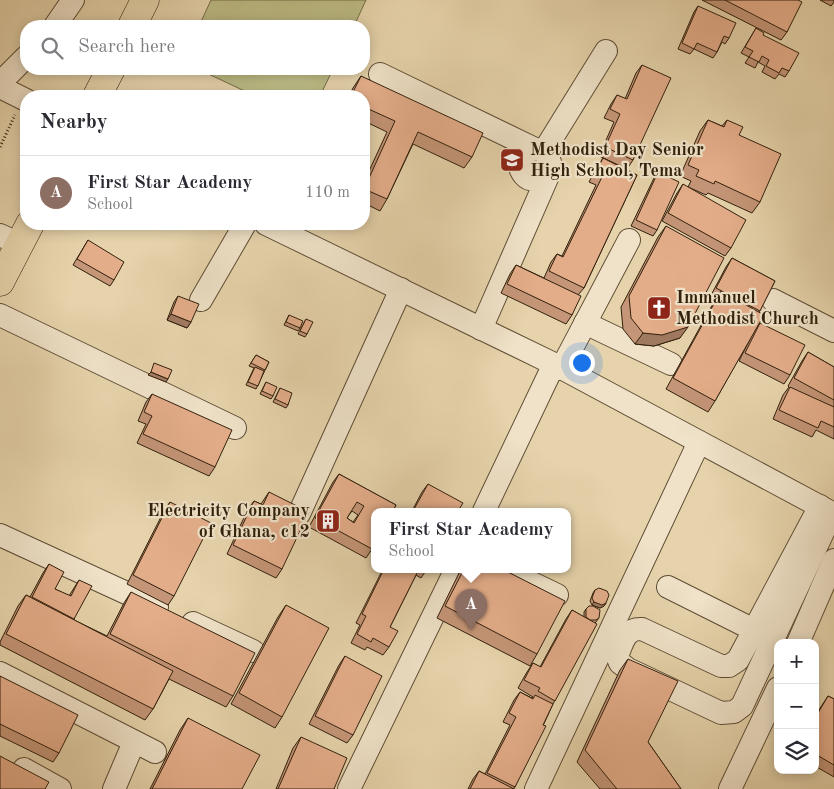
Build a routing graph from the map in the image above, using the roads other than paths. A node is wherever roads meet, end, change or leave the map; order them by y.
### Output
1 (73, 0) edge
2 (146, 0) edge
3 (59, 20) edge
4 (135, 20) edge
5 (606, 51) dead end
6 (20, 63) edge
7 (380, 74) dead end
8 (108, 75) edge
9 (0, 85) edge
10 (100, 90) edge
11 (20, 98) edge
12 (539, 150) junction
13 (242, 230) edge
14 (278, 230) edge
15 (17, 234) edge
16 (628, 240) dead end
17 (0, 282) edge
18 (401, 289) junction
19 (201, 300) dead end
20 (774, 300) edge
21 (0, 315) edge
22 (584, 323) junction
23 (481, 329) junction
24 (834, 331) edge
25 (672, 364) dead end
26 (558, 367) junction
27 (235, 428) dead end
28 (699, 442) junction
29 (486, 508) edge
30 (829, 511) edge
31 (299, 514) edge
32 (0, 536) edge
33 (834, 560) edge
34 (454, 573) edge
35 (511, 573) edge
36 (668, 587) dead end
37 (557, 595) edge
38 (764, 634) junction
39 (800, 639) edge
40 (254, 651) edge
41 (0, 674) edge
42 (774, 696) edge
43 (134, 742) junction
44 (155, 752) dead end
45 (24, 769) edge
46 (60, 789) edge
47 (114, 789) edge
48 (349, 789) edge
49 (536, 789) edge
50 (730, 789) edge

1 - 3 street
2 - 4 main road
5 - 12 street
6 - 9 street
7 - 12 street
8 - 10 main road
9 - 11 street
12 - 23 street
13 - 19 street
14 - 18 street
15 - 17 main road
16 - 22 street
18 - 23 street
18 - 31 street
20 - 24 street
21 - 27 street
22 - 25 street
22 - 26 street
23 - 26 street
26 - 28 street
26 - 29 street
28 - 30 street
28 - 49 street
30 - 38 street
32 - 40 street
33 - 39 street
34 - 48 street
35 - 37 street
36 - 38 street
38 - 38 street
41 - 43 street
42 - 50 street
43 - 44 street
43 - 47 street
45 - 46 street

